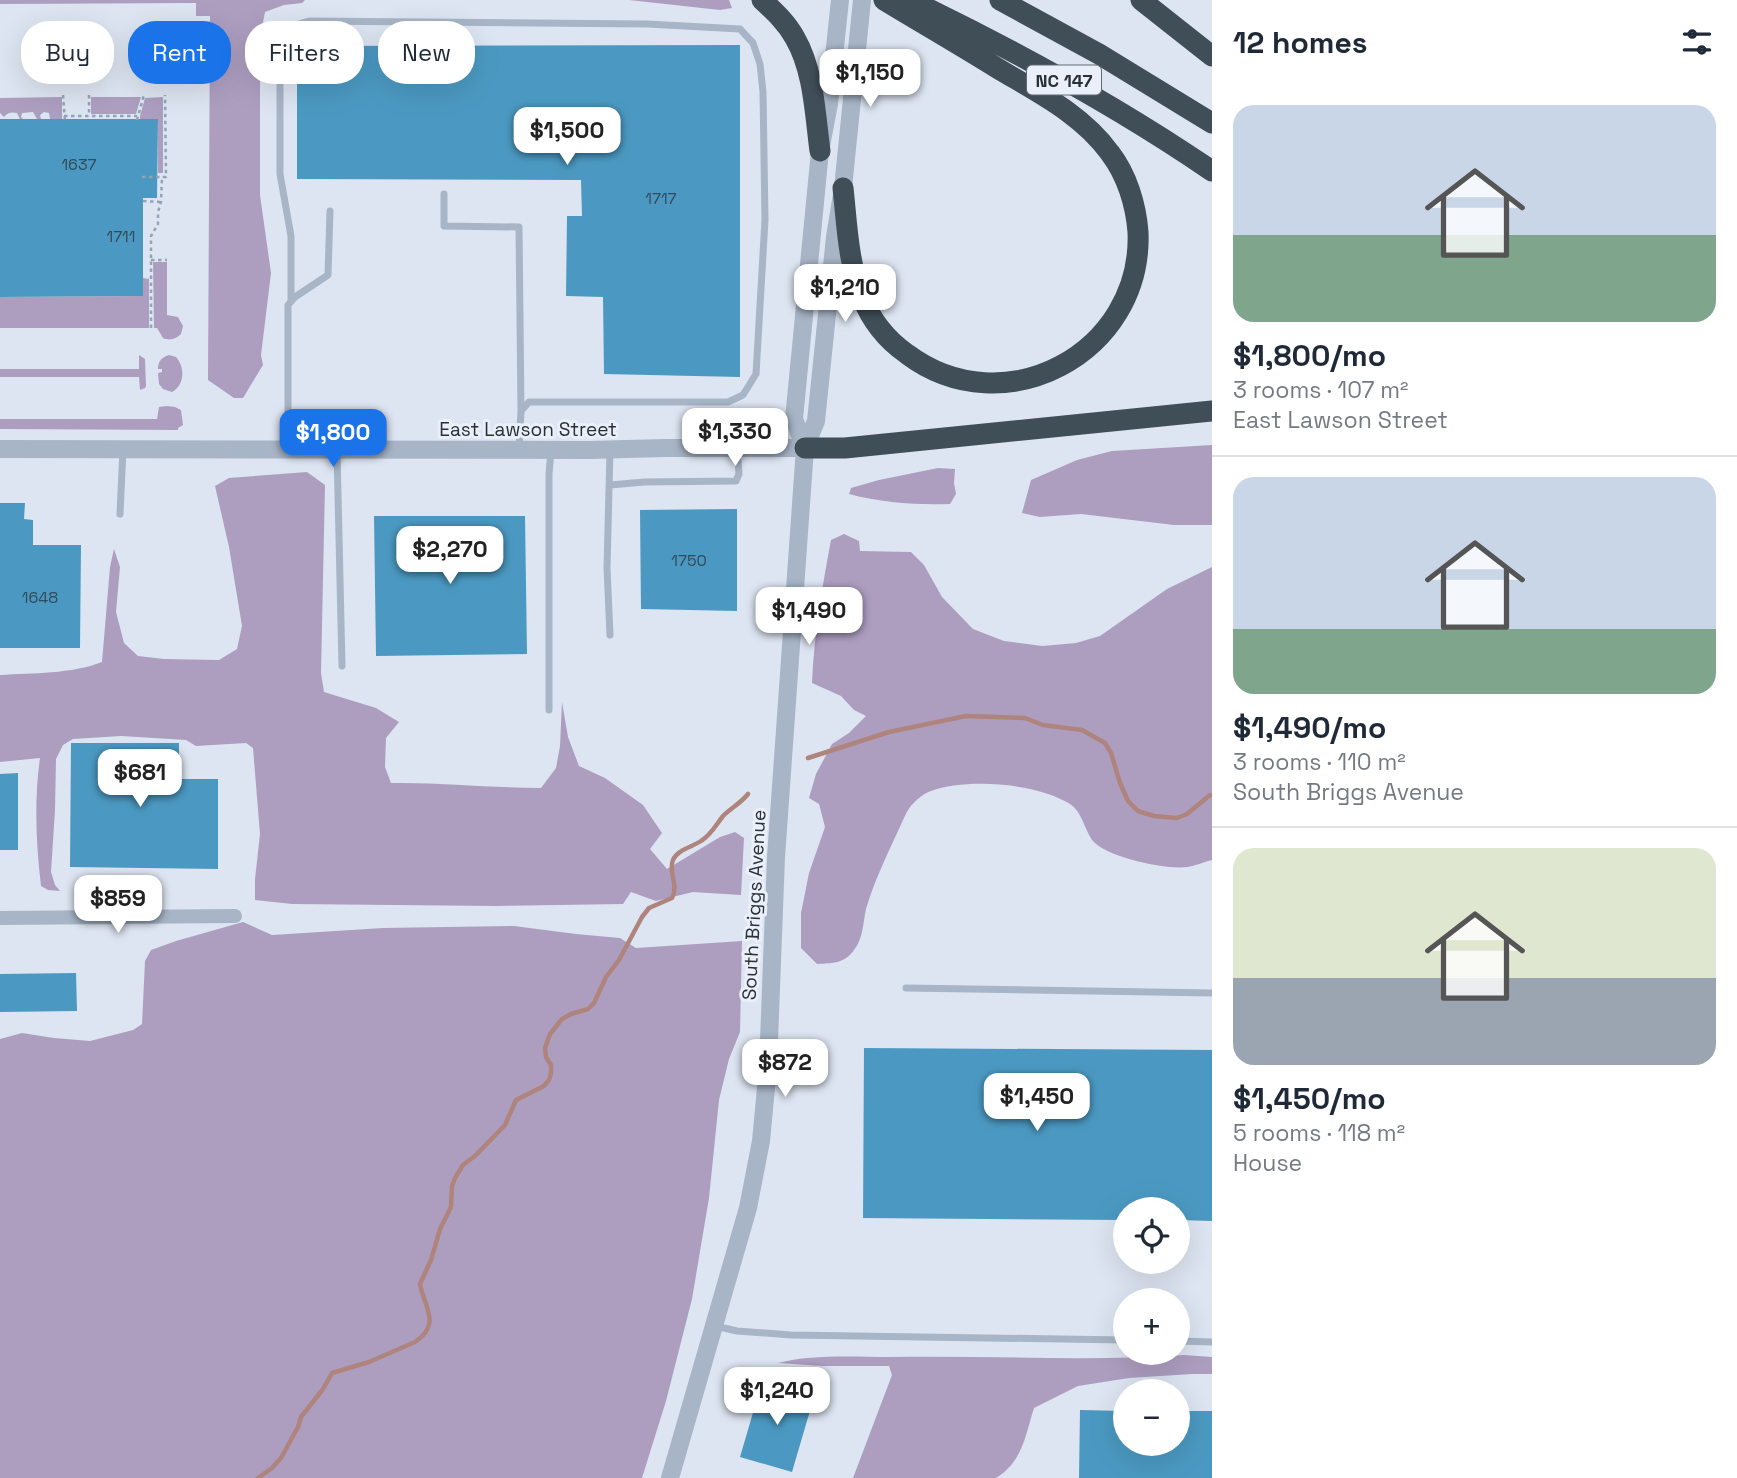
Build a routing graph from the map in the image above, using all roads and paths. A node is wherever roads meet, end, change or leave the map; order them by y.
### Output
1 (762, 0) edge
2 (862, 0) edge
3 (884, 0) edge
4 (910, 0) edge
5 (1000, 0) edge
6 (1141, 0) edge
7 (839, 7) edge
8 (1212, 56) edge
9 (63, 95) dead end
10 (89, 95) dead end
11 (144, 95) dead end
12 (166, 95) dead end
13 (64, 116) junction
14 (89, 116) junction
15 (65, 122) dead end
16 (1212, 123) edge
17 (821, 151) junction
18 (1212, 171) edge
19 (142, 177) dead end
20 (162, 177) junction
21 (843, 188) junction
22 (444, 194) dead end
23 (143, 201) dead end
24 (162, 202) junction
25 (330, 211) dead end
26 (151, 260) junction
27 (167, 260) dead end
28 (151, 272) junction
29 (143, 273) dead end
30 (291, 301) junction
31 (151, 328) dead end
32 (521, 411) junction
33 (1212, 411) edge
34 (123, 448) junction
35 (737, 448) junction
36 (805, 448) junction
37 (0, 449) edge
38 (288, 450) junction
39 (337, 450) junction
40 (519, 450) junction
41 (551, 450) junction
42 (610, 450) junction
43 (610, 485) junction
44 (120, 514) dead end
45 (610, 635) dead end
46 (342, 666) dead end
47 (549, 710) dead end
48 (236, 916) dead end
49 (0, 918) edge
50 (906, 988) dead end
51 (1212, 993) edge
52 (714, 1326) junction
53 (1113, 1340) edge
54 (1190, 1341) edge
55 (1212, 1342) edge
56 (670, 1478) edge

1 - 17 highway
2 - 21 street
3 - 21 highway
4 - 18 highway, NC 147
5 - 16 highway, NC 147
6 - 8 highway
7 - 17 street
9 - 13 path
10 - 14 path
11 - 14 path
12 - 20 path
13 - 14 path
13 - 15 path
17 - 36 street
19 - 20 path
20 - 24 path
21 - 36 street
22 - 32 lane
23 - 24 path
24 - 26 path
25 - 30 lane
26 - 27 path
26 - 28 path
28 - 29 path
28 - 31 path
30 - 32 lane
30 - 38 lane
32 - 40 lane
33 - 36 highway
34 - 37 street, East Lawson Street
34 - 38 street, East Lawson Street
34 - 44 lane
35 - 36 street, East Lawson Street
35 - 42 street, East Lawson Street
35 - 43 lane
36 - 52 street, South Briggs Avenue
38 - 39 street, East Lawson Street
39 - 40 street, East Lawson Street
39 - 46 lane
40 - 41 street, East Lawson Street
41 - 42 street, East Lawson Street
41 - 47 lane
42 - 43 lane
43 - 45 lane
48 - 49 street
50 - 51 lane
52 - 53 lane
52 - 56 street, South Briggs Avenue
54 - 55 lane

